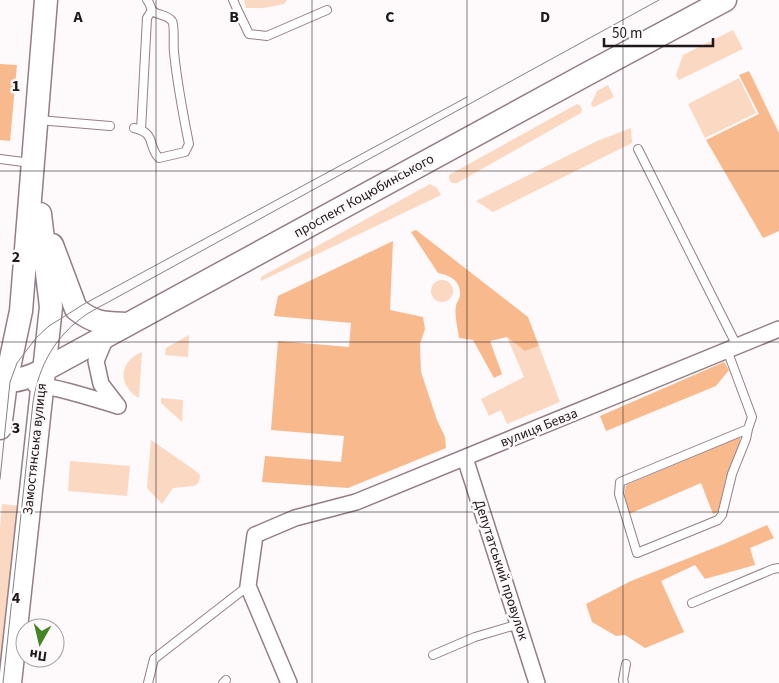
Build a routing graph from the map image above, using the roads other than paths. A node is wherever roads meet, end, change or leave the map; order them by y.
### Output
1 (46, 0) edge
2 (147, 0) edge
3 (233, 0) edge
4 (725, 0) edge
5 (152, 10) junction
6 (327, 10) dead end
7 (36, 120) junction
8 (110, 126) dead end
9 (638, 149) dead end
10 (0, 160) edge
11 (32, 172) junction
12 (40, 214) junction
13 (18, 324) junction
14 (128, 324) junction
15 (779, 329) edge
16 (108, 335) junction
17 (732, 348) junction
18 (0, 352) edge
19 (46, 381) junction
20 (4, 384) edge
21 (0, 428) edge
22 (748, 429) junction
23 (36, 448) junction
24 (465, 458) junction
25 (779, 568) edge
26 (248, 586) junction
27 (692, 603) dead end
28 (519, 624) junction
29 (433, 655) dead end
30 (626, 664) dead end
31 (10, 683) edge
32 (148, 683) edge
33 (289, 683) edge
34 (537, 683) edge
35 (624, 683) edge

1 - 7 main road
2 - 5 lane
3 - 6 lane
4 - 14 main road, проспект Коцюбинського
5 - 5 lane
7 - 8 lane
7 - 11 main road
9 - 17 lane
10 - 11 lane
11 - 12 main road
11 - 13 main road
12 - 14 main road
12 - 19 main road, Замостянська вулиця
13 - 18 main road
13 - 19 main road
13 - 20 main road
14 - 16 main road, проспект Коцюбинського
15 - 17 street, вулиця Бевза
16 - 19 main road, проспект Коцюбинського
16 - 19 street
17 - 22 lane
17 - 24 street, вулиця Бевза
19 - 20 main road
19 - 23 main road
20 - 21 main road
20 - 23 main road
22 - 22 lane
23 - 31 main road, Замостянська вулиця
24 - 26 street, вулиця Бевза
24 - 28 street, Депутатський провулок
25 - 27 lane
26 - 32 lane
26 - 33 street
28 - 29 lane
28 - 34 street, Депутатський провулок
30 - 35 lane

